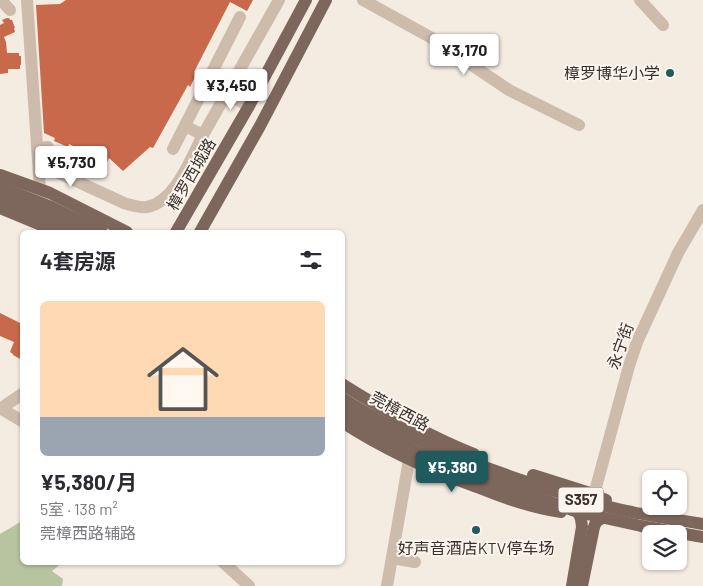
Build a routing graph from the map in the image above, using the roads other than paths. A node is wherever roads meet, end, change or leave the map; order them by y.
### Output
1 (1, 0) edge
2 (27, 0) edge
3 (279, 0) edge
4 (306, 0) edge
5 (326, 0) edge
6 (363, 0) edge
7 (640, 0) edge
8 (10, 10) dead end
9 (240, 17) dead end
10 (662, 25) dead end
11 (226, 94) junction
12 (250, 106) junction
13 (579, 125) dead end
14 (185, 126) junction
15 (203, 135) junction
16 (46, 144) junction
17 (173, 149) dead end
18 (0, 175) edge
19 (0, 187) edge
20 (40, 189) junction
21 (0, 198) edge
22 (0, 208) edge
23 (703, 210) edge
24 (53, 230) edge
25 (75, 230) edge
26 (98, 230) edge
27 (123, 230) edge
28 (177, 230) edge
29 (201, 230) edge
30 (345, 386) edge
31 (20, 395) edge
32 (345, 400) edge
33 (0, 409) edge
34 (345, 412) edge
35 (20, 420) edge
36 (345, 424) edge
37 (409, 460) junction
38 (533, 490) junction
39 (592, 498) junction
40 (578, 512) junction
41 (602, 518) junction
42 (703, 524) edge
43 (703, 537) edge
44 (392, 558) junction
45 (416, 562) dead end
46 (226, 565) edge
47 (249, 586) edge
48 (387, 586) edge
49 (572, 586) edge
50 (582, 586) edge

1 - 8 street
2 - 16 street
3 - 11 street
4 - 12 main road, 樟罗西城路
5 - 29 main road
6 - 13 street
7 - 10 street
9 - 14 street
11 - 12 street
11 - 15 street
12 - 28 main road, 樟罗西城路
14 - 15 street
14 - 17 street
15 - 16 street
16 - 20 street
18 - 20 main road
19 - 26 main road
20 - 27 main road
21 - 25 main road
22 - 24 main road
23 - 39 street, 永宁街
30 - 39 main road
31 - 33 street
32 - 38 main road, 莞樟西路 / S357
33 - 35 street
34 - 38 main road, 莞樟西路 / S357
36 - 37 main road
37 - 40 main road
37 - 44 street
38 - 39 main road, 莞樟西路 / S357
38 - 40 main road, 莞樟西路 / S357
39 - 42 main road
40 - 41 main road, 莞樟西路 / S357
40 - 49 main road
41 - 43 main road, 莞樟西路 / S357
41 - 50 main road
44 - 45 street
44 - 48 street
46 - 47 street

